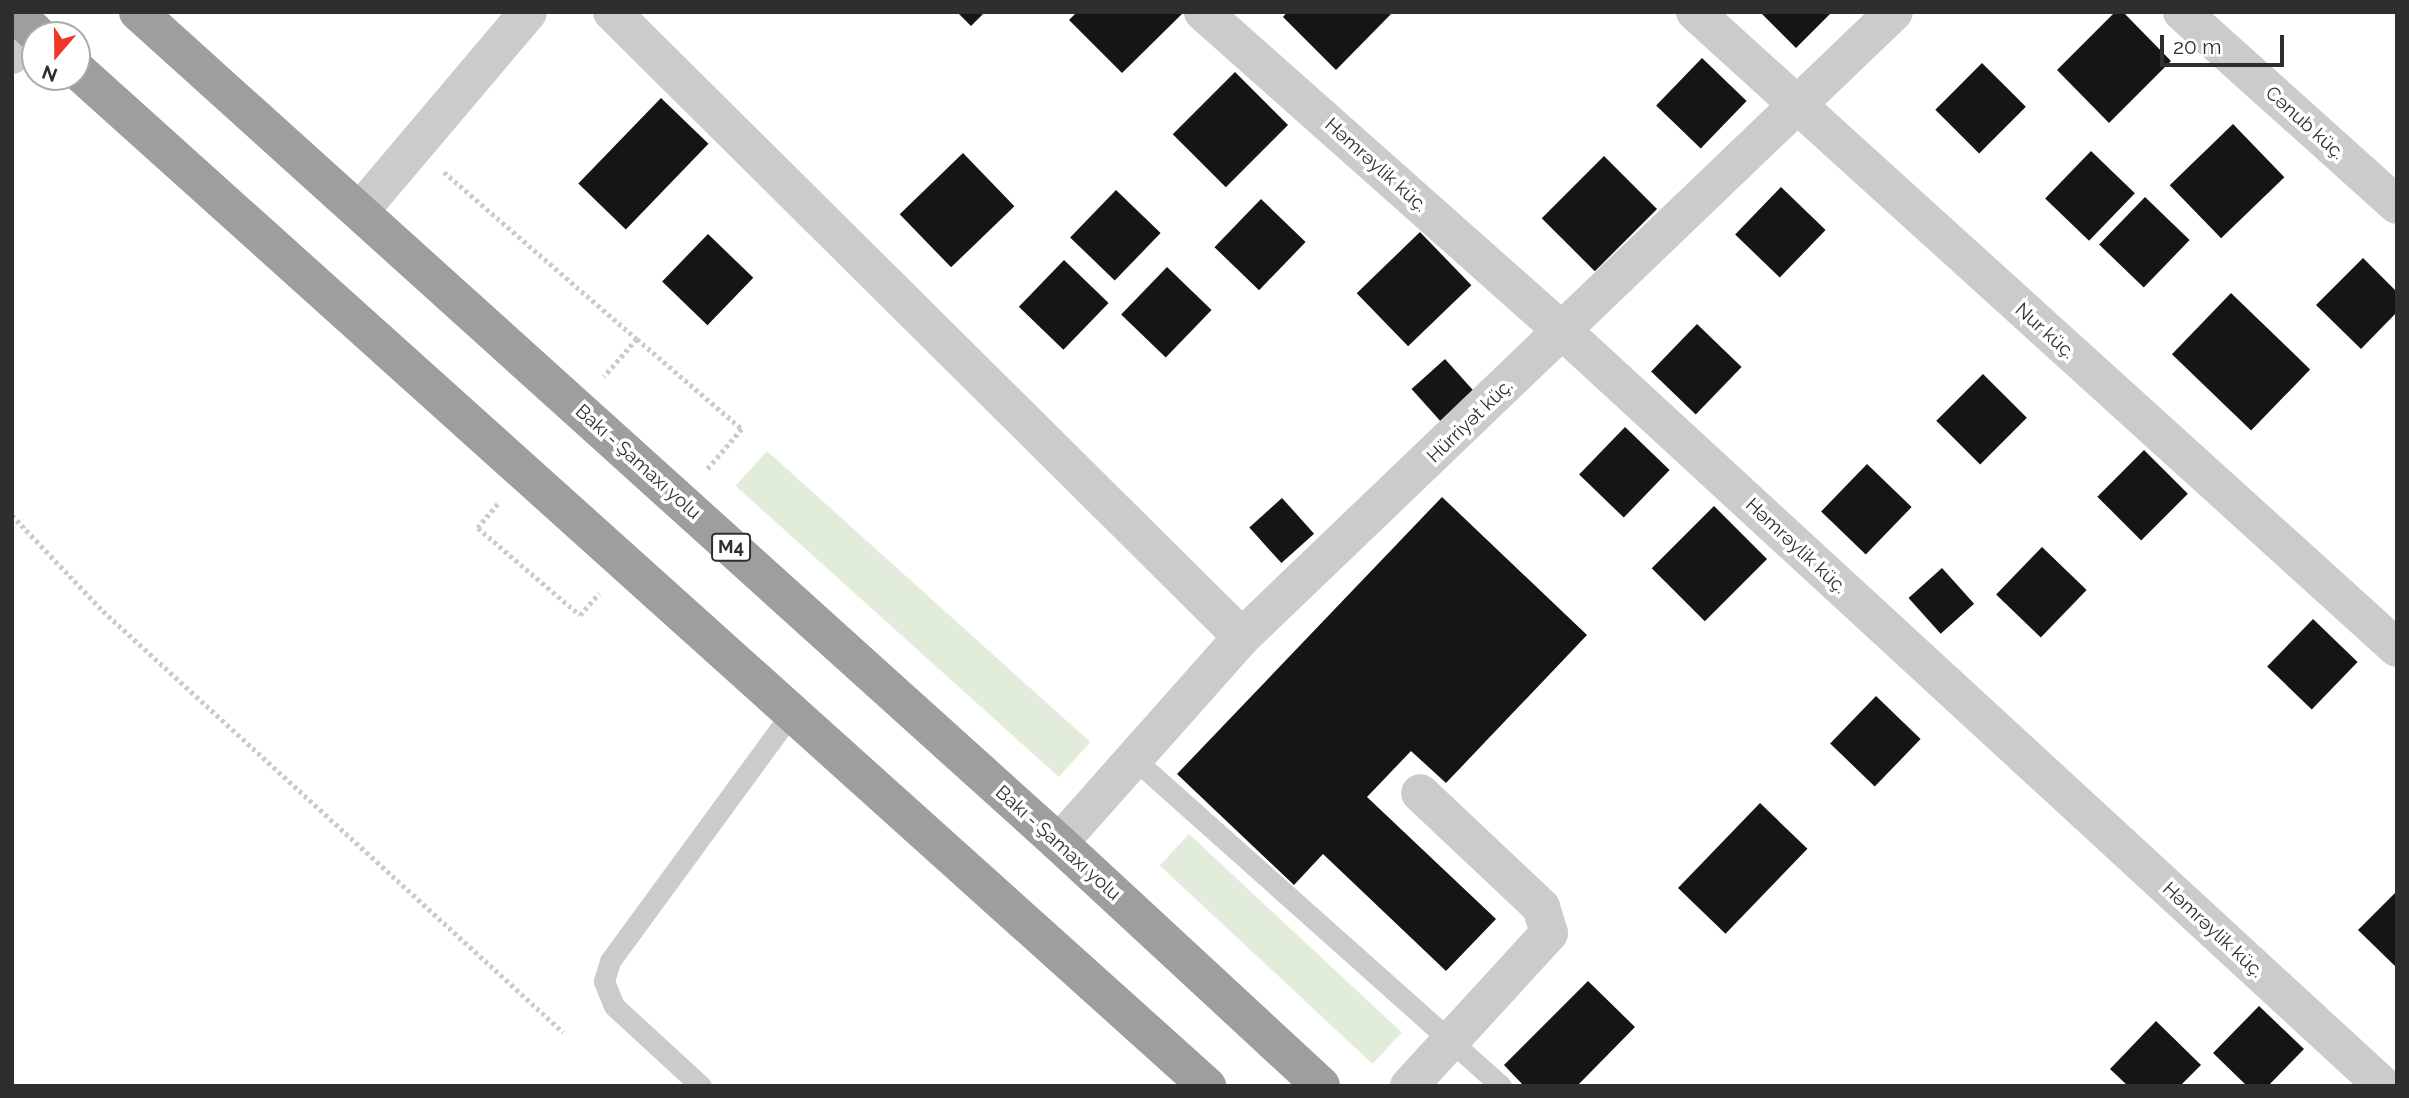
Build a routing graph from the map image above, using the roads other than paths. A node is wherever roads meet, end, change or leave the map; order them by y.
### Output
1 (138, 12) edge
2 (528, 12) edge
3 (612, 12) edge
4 (1203, 12) edge
5 (1695, 12) edge
6 (1894, 12) edge
7 (2182, 12) edge
8 (91, 82) edge
9 (1796, 105) junction
10 (2397, 205) edge
11 (360, 211) junction
12 (1564, 332) junction
13 (1242, 637) junction
14 (2397, 648) edge
15 (794, 710) junction
16 (1132, 757) junction
17 (1420, 793) dead end
18 (1059, 843) junction
19 (1450, 1043) junction
20 (701, 1086) edge
21 (1207, 1086) edge
22 (1321, 1086) edge
23 (1409, 1086) edge
24 (1500, 1086) edge
25 (2382, 1086) edge

1 - 11 highway, Bakı - Şamaxı yolu / M4
2 - 11 street
3 - 13 street
4 - 12 street, Həmrəylik küç.
5 - 9 street, Nur küç.
6 - 9 street, Hürriyət küç.
7 - 10 street, Cənub küç.
8 - 15 highway
9 - 12 street, Hürriyət küç.
9 - 14 street, Nur küç.
11 - 18 highway, Bakı - Şamaxı yolu / M4
12 - 13 street, Hürriyət küç.
12 - 25 street, Həmrəylik küç.
13 - 16 street, Hürriyət küç.
15 - 20 lane
15 - 21 highway
16 - 18 street, Hürriyət küç.
16 - 19 lane
17 - 19 street
18 - 22 highway, Bakı - Şamaxı yolu / M4
19 - 23 street
19 - 24 lane

